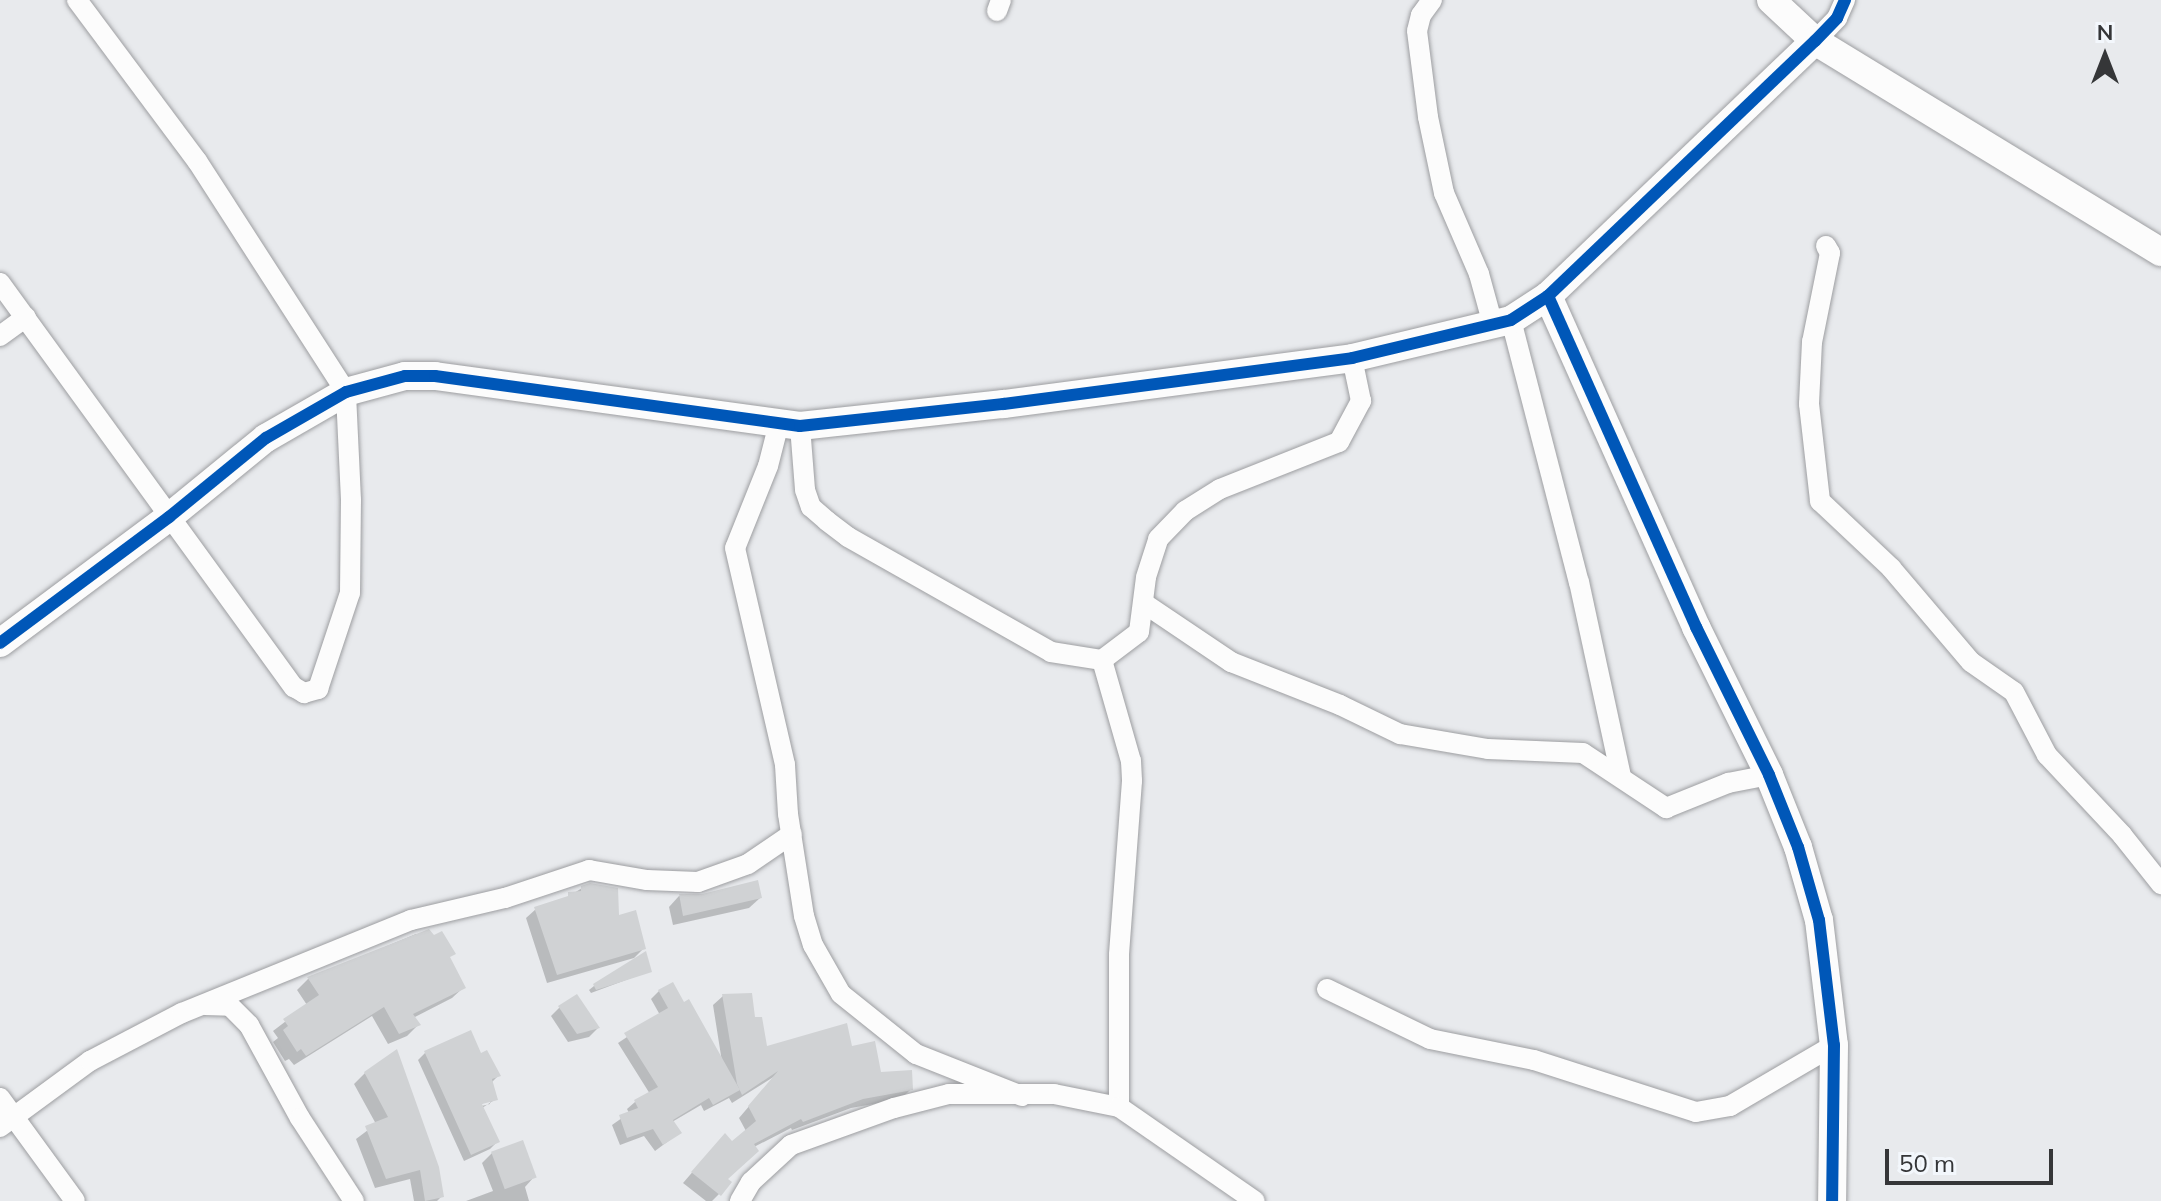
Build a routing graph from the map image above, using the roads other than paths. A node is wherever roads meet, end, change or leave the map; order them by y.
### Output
1 (77, 0) edge
2 (1432, 0) edge
3 (1771, 0) edge
4 (1845, 0) edge
5 (1815, 41) junction
6 (1826, 246) dead end
7 (2161, 252) edge
8 (0, 283) edge
9 (1548, 296) junction
10 (26, 317) junction
11 (1502, 322) junction
12 (0, 336) edge
13 (1352, 358) junction
14 (346, 392) junction
15 (789, 425) junction
16 (169, 517) junction
17 (1145, 604) junction
18 (0, 643) edge
19 (1102, 660) junction
20 (1769, 775) junction
21 (1621, 777) junction
22 (792, 834) junction
23 (2161, 884) edge
24 (1327, 989) dead end
25 (201, 1004) junction
26 (1834, 1045) junction
27 (1022, 1096) junction
28 (0, 1098) edge
29 (1119, 1107) junction
30 (7, 1122) edge
31 (75, 1201) edge
32 (354, 1201) edge
33 (740, 1201) edge
34 (1255, 1201) edge
35 (1832, 1201) edge

1 - 14 street
2 - 11 street
3 - 5 street
4 - 5 street
5 - 7 street
5 - 9 street
6 - 23 street
8 - 10 street
9 - 11 street
9 - 20 street
10 - 12 street
10 - 16 street
11 - 13 street
11 - 21 street
13 - 15 street
13 - 17 street
14 - 15 street
14 - 16 street
14 - 16 street
15 - 19 street
15 - 22 street
16 - 18 street
17 - 19 street
17 - 21 street
19 - 29 street
20 - 21 street
20 - 26 street
22 - 25 street
22 - 27 street
24 - 26 street
25 - 30 street
25 - 32 street
26 - 35 street
27 - 29 street
27 - 33 street
28 - 30 street
29 - 34 street
30 - 31 street

